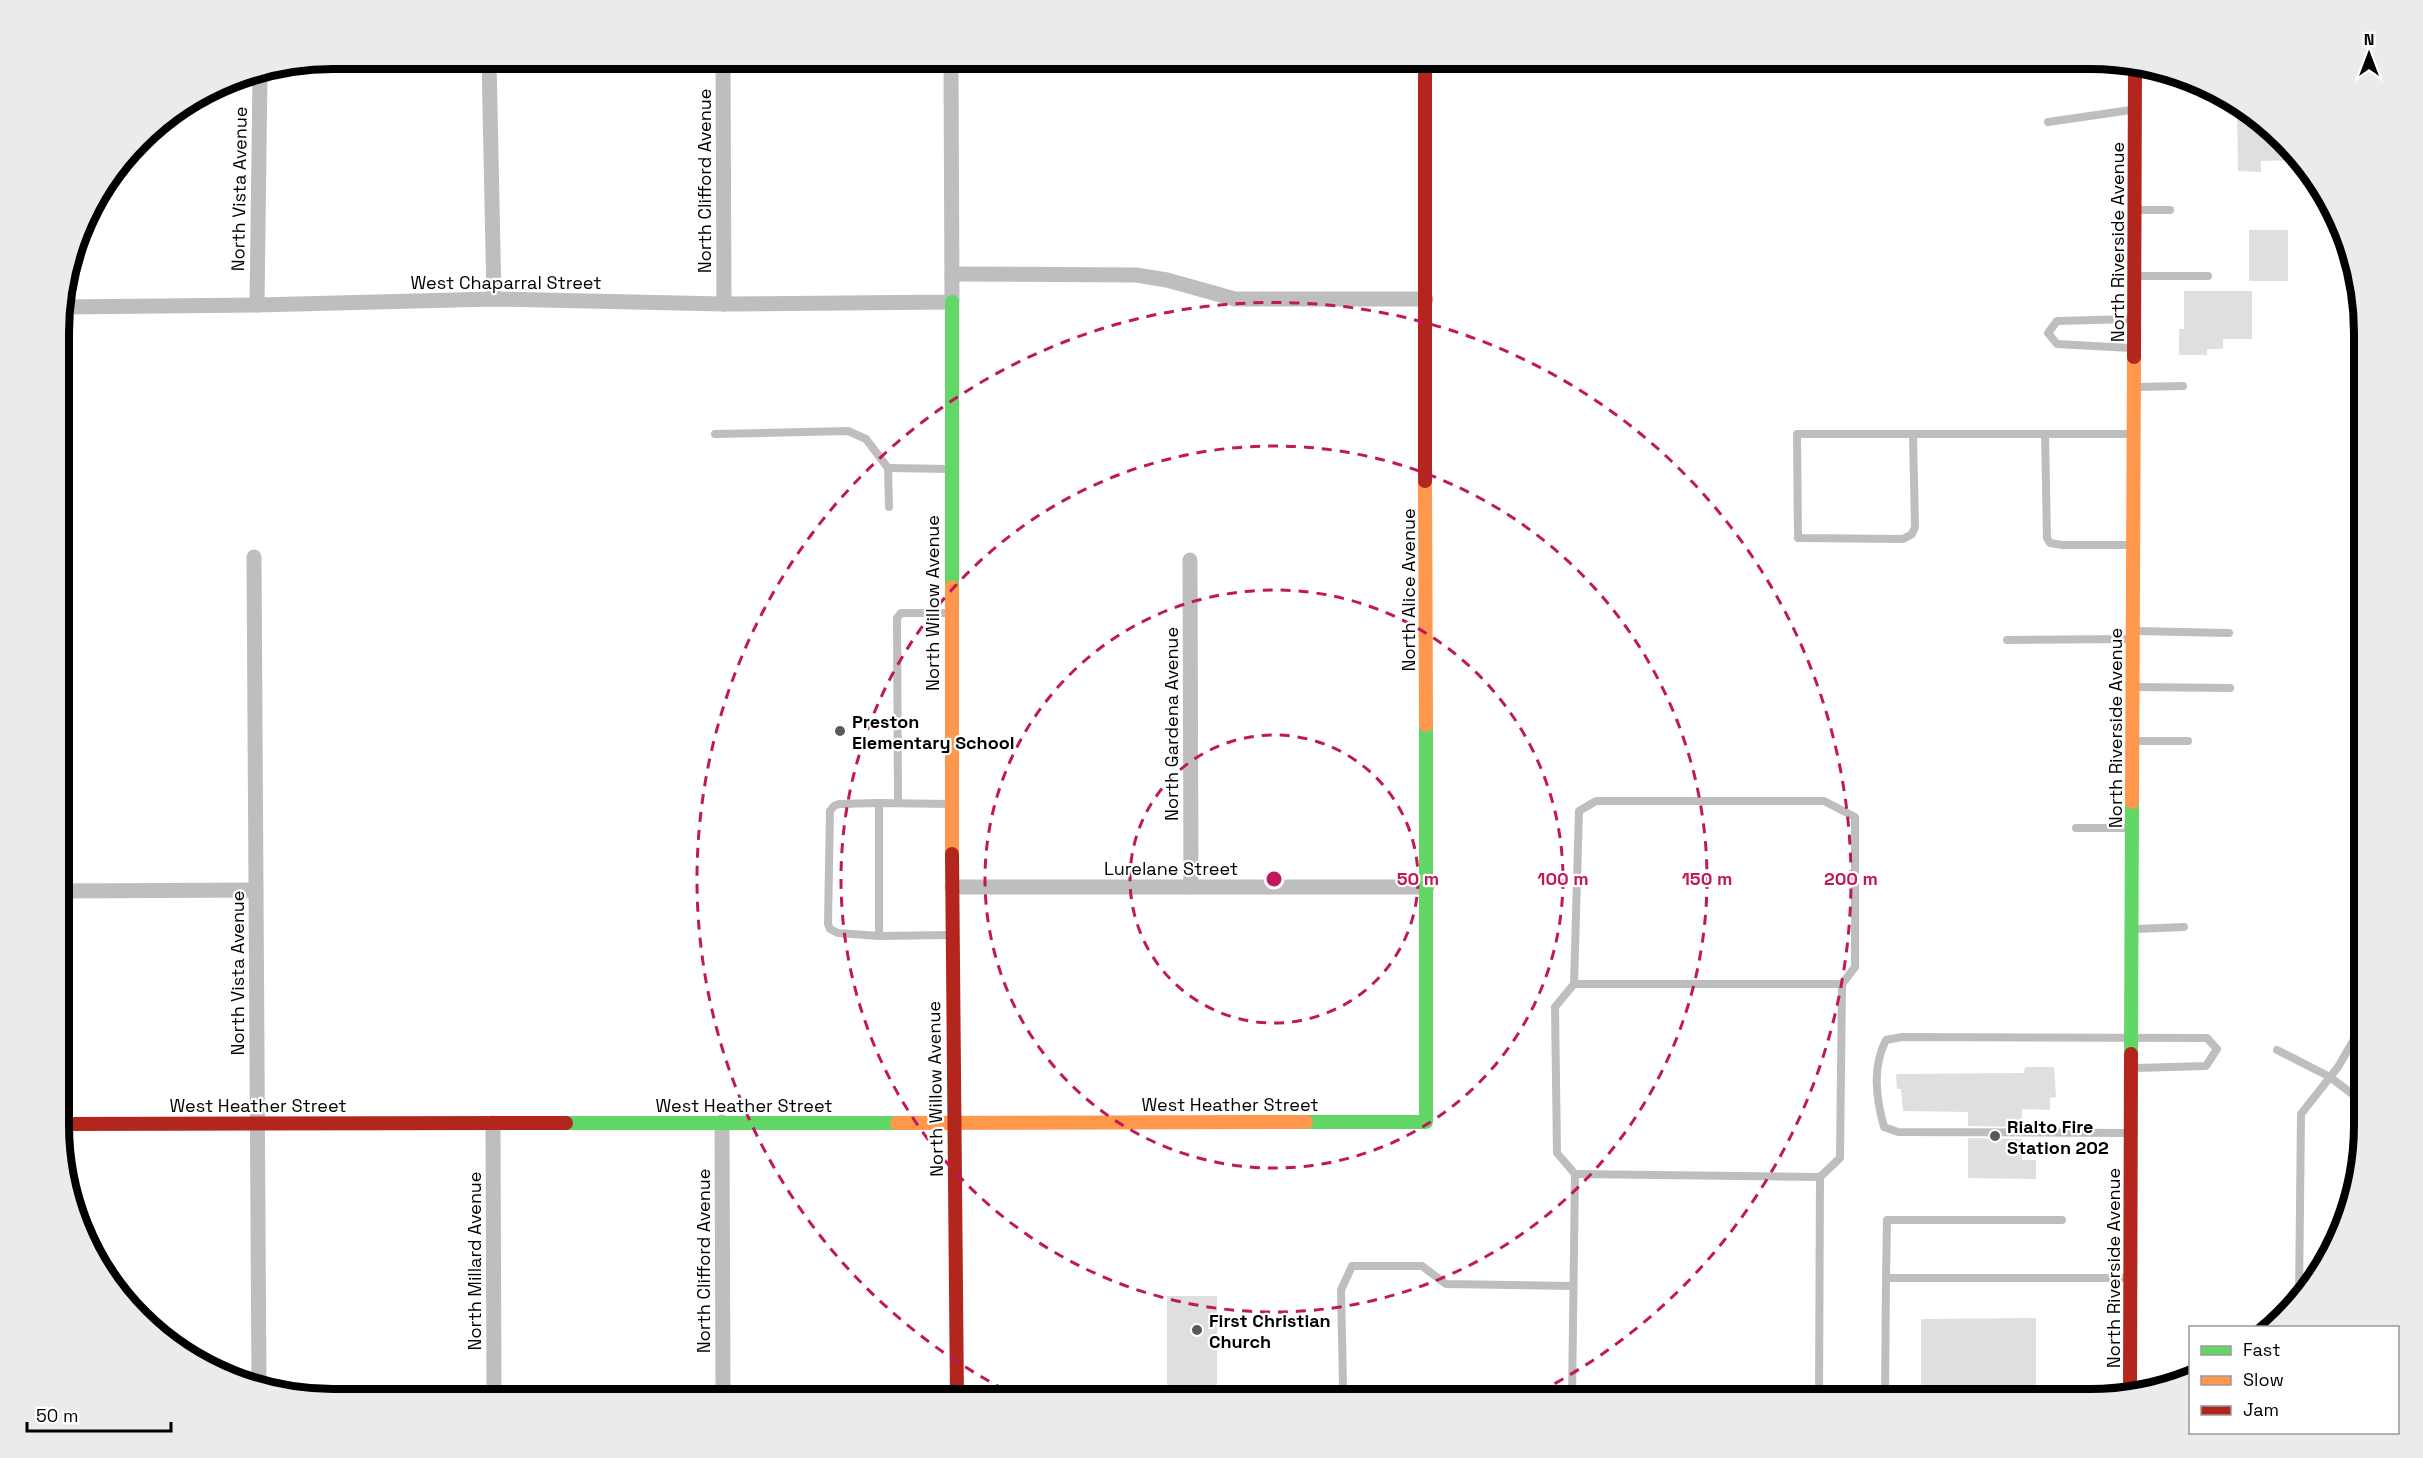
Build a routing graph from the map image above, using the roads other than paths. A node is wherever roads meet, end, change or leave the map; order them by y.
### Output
1 (489, 69) edge
2 (723, 69) edge
3 (951, 69) edge
4 (1425, 69) edge
5 (2135, 73) edge
6 (260, 79) edge
7 (2135, 110) junction
8 (2048, 123) dead end
9 (2135, 210) junction
10 (2170, 210) dead end
11 (952, 274) junction
12 (2134, 276) junction
13 (2208, 276) dead end
14 (494, 299) junction
15 (1426, 299) junction
16 (952, 302) junction
17 (724, 304) junction
18 (257, 305) junction
19 (71, 307) edge
20 (2134, 319) junction
21 (2134, 348) junction
22 (2183, 386) dead end
23 (2134, 387) junction
24 (715, 434) dead end
25 (1913, 434) junction
26 (2045, 434) junction
27 (2134, 434) junction
28 (888, 468) junction
29 (951, 469) junction
30 (889, 507) dead end
31 (2133, 545) junction
32 (254, 557) dead end
33 (1190, 560) dead end
34 (952, 614) junction
35 (2229, 633) dead end
36 (2133, 635) junction
37 (2007, 640) dead end
38 (2133, 687) junction
39 (2230, 688) dead end
40 (2133, 741) junction
41 (2188, 741) dead end
42 (879, 803) junction
43 (898, 803) junction
44 (952, 804) junction
45 (2076, 828) dead end
46 (2132, 828) junction
47 (952, 887) junction
48 (1191, 887) junction
49 (1427, 887) junction
50 (256, 890) junction
51 (69, 891) edge
52 (2184, 927) dead end
53 (2132, 929) junction
54 (953, 935) junction
55 (879, 936) junction
56 (1574, 984) junction
57 (1842, 984) junction
58 (2132, 1038) junction
59 (2354, 1039) edge
60 (2277, 1050) dead end
61 (2131, 1068) junction
62 (2330, 1077) junction
63 (2354, 1095) edge
64 (722, 1122) junction
65 (1426, 1122) joint
66 (257, 1123) junction
67 (493, 1123) junction
68 (69, 1124) edge
69 (956, 1124) junction
70 (2131, 1133) junction
71 (1575, 1174) junction
72 (1820, 1176) junction
73 (2062, 1220) dead end
74 (1886, 1278) junction
75 (2130, 1278) junction
76 (1573, 1286) junction
77 (2299, 1286) edge
78 (259, 1378) edge
79 (2130, 1386) edge
80 (494, 1389) edge
81 (723, 1389) edge
82 (957, 1389) edge
83 (1344, 1389) edge
84 (1572, 1389) edge
85 (1819, 1389) edge
86 (1885, 1389) edge

1 - 14 street
2 - 17 street, North Clifford Avenue
3 - 11 street, North Willow Avenue
4 - 15 street, North Alice Avenue
5 - 7 street, North Riverside Avenue
6 - 18 street, North Vista Avenue
7 - 8 lane
7 - 9 street, North Riverside Avenue
9 - 10 lane
9 - 12 street, North Riverside Avenue
11 - 15 street
11 - 16 street, North Willow Avenue
12 - 13 lane
12 - 20 street, North Riverside Avenue
14 - 17 street, West Chaparral Street
14 - 18 street, West Chaparral Street
15 - 49 street, North Alice Avenue
16 - 17 street, West Chaparral Street
16 - 29 street, North Willow Avenue
18 - 19 street, West Chaparral Street
20 - 21 street, North Riverside Avenue
20 - 21 lane
21 - 23 street, North Riverside Avenue
22 - 23 lane
23 - 27 street, North Riverside Avenue
24 - 28 lane
25 - 25 lane
25 - 26 lane
26 - 27 lane
26 - 31 lane
27 - 31 street, North Riverside Avenue
28 - 29 lane
28 - 30 lane
29 - 34 street, North Willow Avenue
31 - 36 street, North Riverside Avenue
32 - 50 street, North Vista Avenue
33 - 48 street, North Gardena Avenue
34 - 43 lane
34 - 44 street, North Willow Avenue
35 - 36 lane
36 - 37 lane
36 - 38 street, North Riverside Avenue
38 - 39 lane
38 - 40 street, North Riverside Avenue
40 - 41 lane
40 - 46 street, North Riverside Avenue
42 - 43 lane
42 - 55 lane
42 - 55 lane
43 - 44 lane
44 - 47 street, North Willow Avenue
45 - 46 lane
46 - 53 street, North Riverside Avenue
47 - 48 street, Lurelane Street
47 - 54 street, North Willow Avenue
48 - 49 street, Lurelane Street
49 - 65 street, North Alice Avenue
50 - 51 street
50 - 66 street, North Vista Avenue
52 - 53 lane
53 - 58 street, North Riverside Avenue
54 - 55 lane
54 - 69 street, North Willow Avenue
56 - 57 lane
56 - 57 lane
56 - 71 lane
57 - 72 lane
58 - 61 street, North Riverside Avenue
58 - 61 lane
58 - 70 lane
59 - 62 lane
60 - 62 lane
61 - 70 street, North Riverside Avenue
62 - 63 lane
62 - 77 lane
64 - 67 street, West Heather Street
64 - 69 street, West Heather Street
64 - 81 street, North Clifford Avenue
65 - 69 street, West Heather Street
66 - 67 street, West Heather Street
66 - 68 street, West Heather Street
66 - 78 street, North Vista Avenue
67 - 80 street, North Millard Avenue
69 - 82 street, North Willow Avenue
70 - 75 street, North Riverside Avenue
71 - 72 lane
71 - 76 lane
72 - 85 lane
73 - 74 lane
74 - 75 lane
74 - 86 lane
75 - 79 street, North Riverside Avenue
76 - 83 lane
76 - 84 lane

